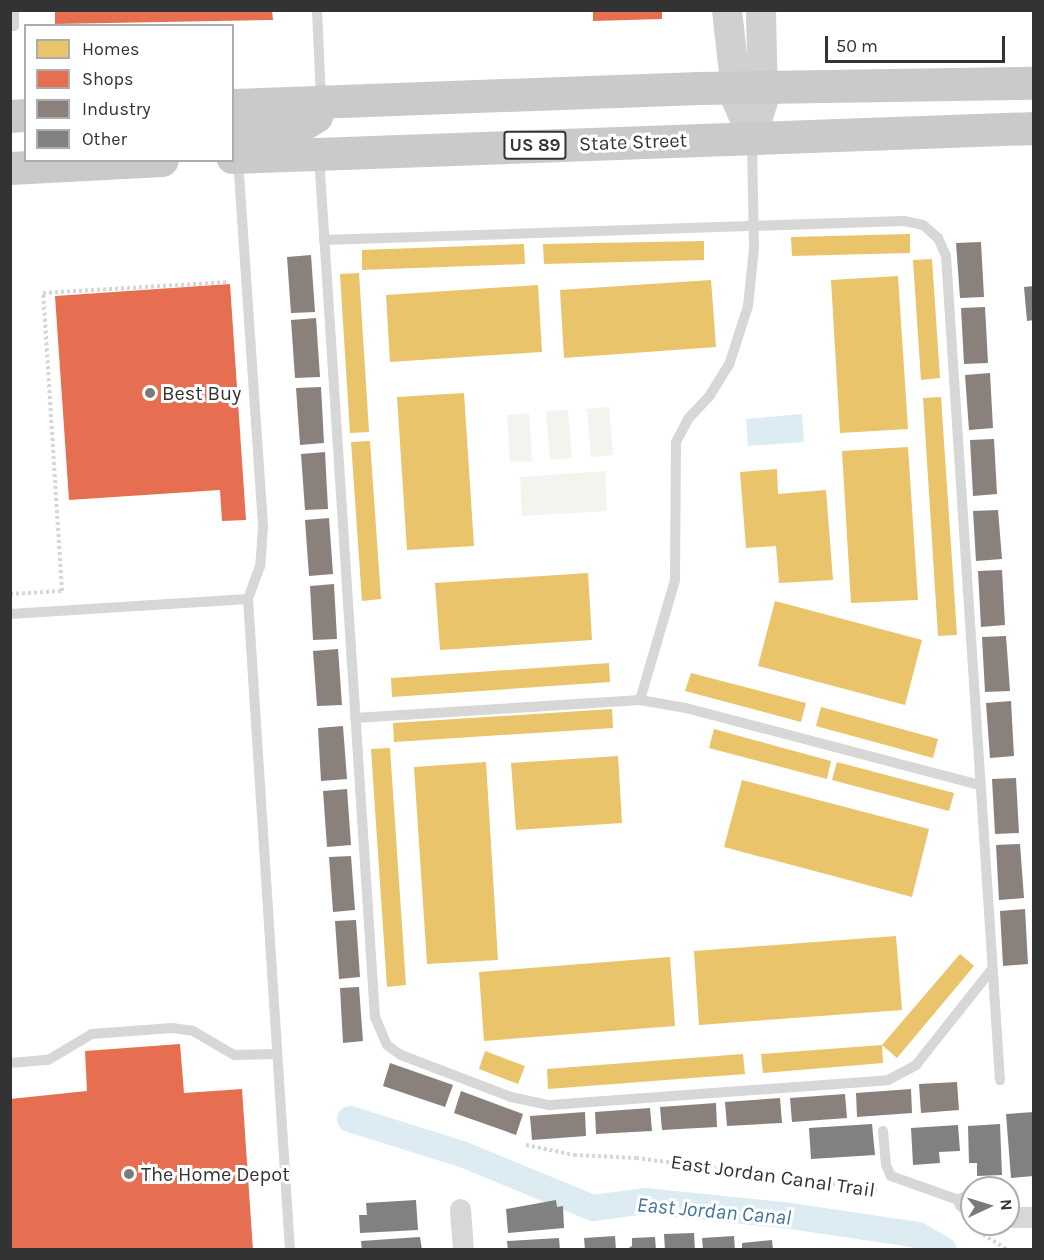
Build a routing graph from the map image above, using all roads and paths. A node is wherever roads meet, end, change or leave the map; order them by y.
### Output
1 (14, 10) edge
2 (317, 10) edge
3 (727, 10) edge
4 (761, 10) edge
5 (10, 26) edge
6 (1034, 84) edge
7 (749, 87) junction
8 (321, 101) junction
9 (234, 105) edge
10 (1034, 128) edge
11 (752, 137) junction
12 (234, 148) edge
13 (318, 153) junction
14 (116, 162) edge
15 (23, 166) edge
16 (754, 226) junction
17 (324, 240) junction
18 (246, 281) junction
19 (10, 594) edge
20 (248, 599) junction
21 (10, 614) edge
22 (640, 700) junction
23 (355, 718) junction
24 (980, 785) junction
25 (992, 969) junction
26 (277, 1054) junction
27 (10, 1063) edge
28 (1000, 1080) dead end
29 (883, 1131) dead end
30 (526, 1145) dead end
31 (883, 1191) dead end
32 (960, 1207) edge
33 (460, 1209) dead end
34 (993, 1236) edge
35 (290, 1250) edge
36 (463, 1250) edge
37 (1008, 1250) edge

1 - 5 lane
2 - 8 lane
3 - 7 street
4 - 7 street
6 - 7 main road
7 - 8 main road
7 - 11 street
8 - 9 main road
8 - 12 main road
10 - 11 main road, State Street / US 89
11 - 13 main road, State Street / US 89
11 - 16 lane
12 - 13 main road, State Street / US 89
12 - 18 lane
13 - 17 lane
14 - 15 main road
16 - 17 lane
16 - 22 lane
16 - 24 lane
17 - 23 lane
18 - 19 path
18 - 20 lane
20 - 21 lane
20 - 26 lane
22 - 23 lane
22 - 24 lane
23 - 25 lane
24 - 25 lane
25 - 28 lane
26 - 27 lane
26 - 35 lane
29 - 32 lane
30 - 31 path, East Jordan Canal Trail
33 - 36 street
34 - 37 path

